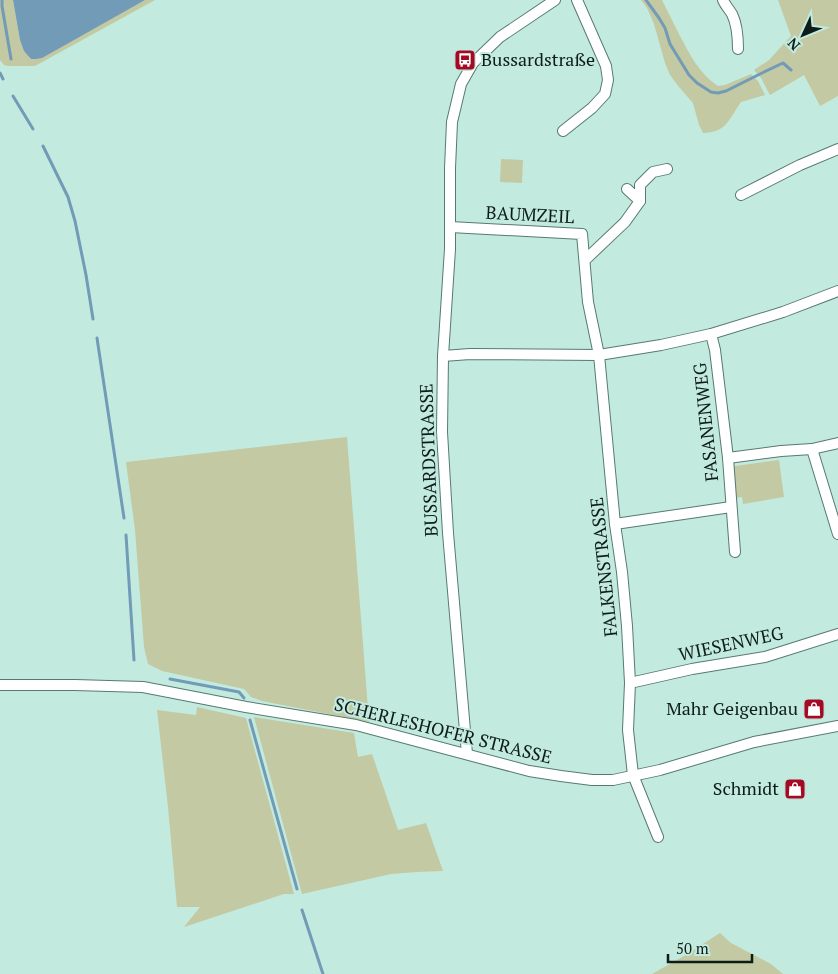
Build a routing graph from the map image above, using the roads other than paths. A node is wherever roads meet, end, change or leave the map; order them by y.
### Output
1 (555, 0) edge
2 (577, 0) edge
3 (723, 0) edge
4 (738, 49) dead end
5 (563, 131) dead end
6 (838, 149) edge
7 (667, 169) dead end
8 (627, 189) dead end
9 (741, 195) dead end
10 (640, 201) junction
11 (450, 226) junction
12 (585, 260) junction
13 (838, 291) edge
14 (711, 334) junction
15 (599, 355) junction
16 (442, 356) junction
17 (838, 443) edge
18 (812, 449) junction
19 (728, 458) junction
20 (731, 507) junction
21 (616, 524) junction
22 (838, 534) edge
23 (735, 552) dead end
24 (838, 634) edge
25 (630, 683) junction
26 (0, 685) edge
27 (838, 726) edge
28 (467, 754) junction
29 (632, 775) junction
30 (658, 837) dead end

1 - 11 street, BUSSARDSTRASSE
2 - 5 street
3 - 4 street
6 - 9 street
7 - 10 street
8 - 10 street
10 - 12 street
11 - 12 street, BAUMZEIL
11 - 16 street, BUSSARDSTRASSE
12 - 15 street, BAUMZEIL
13 - 14 street
14 - 15 street
14 - 19 street, FASANENWEG
15 - 16 street
15 - 21 street, FALKENSTRASSE
16 - 28 street, BUSSARDSTRASSE
17 - 18 street
18 - 19 street
18 - 22 street
19 - 20 street, FASANENWEG
20 - 21 street
20 - 23 street, FASANENWEG
21 - 25 street, FALKENSTRASSE
24 - 25 street, WIESENWEG
25 - 29 street, FALKENSTRASSE
26 - 28 street, SCHERLESHOFER STRASSE
27 - 29 street, SCHERLESHOFER STRASSE
28 - 29 street, SCHERLESHOFER STRASSE
29 - 30 street

